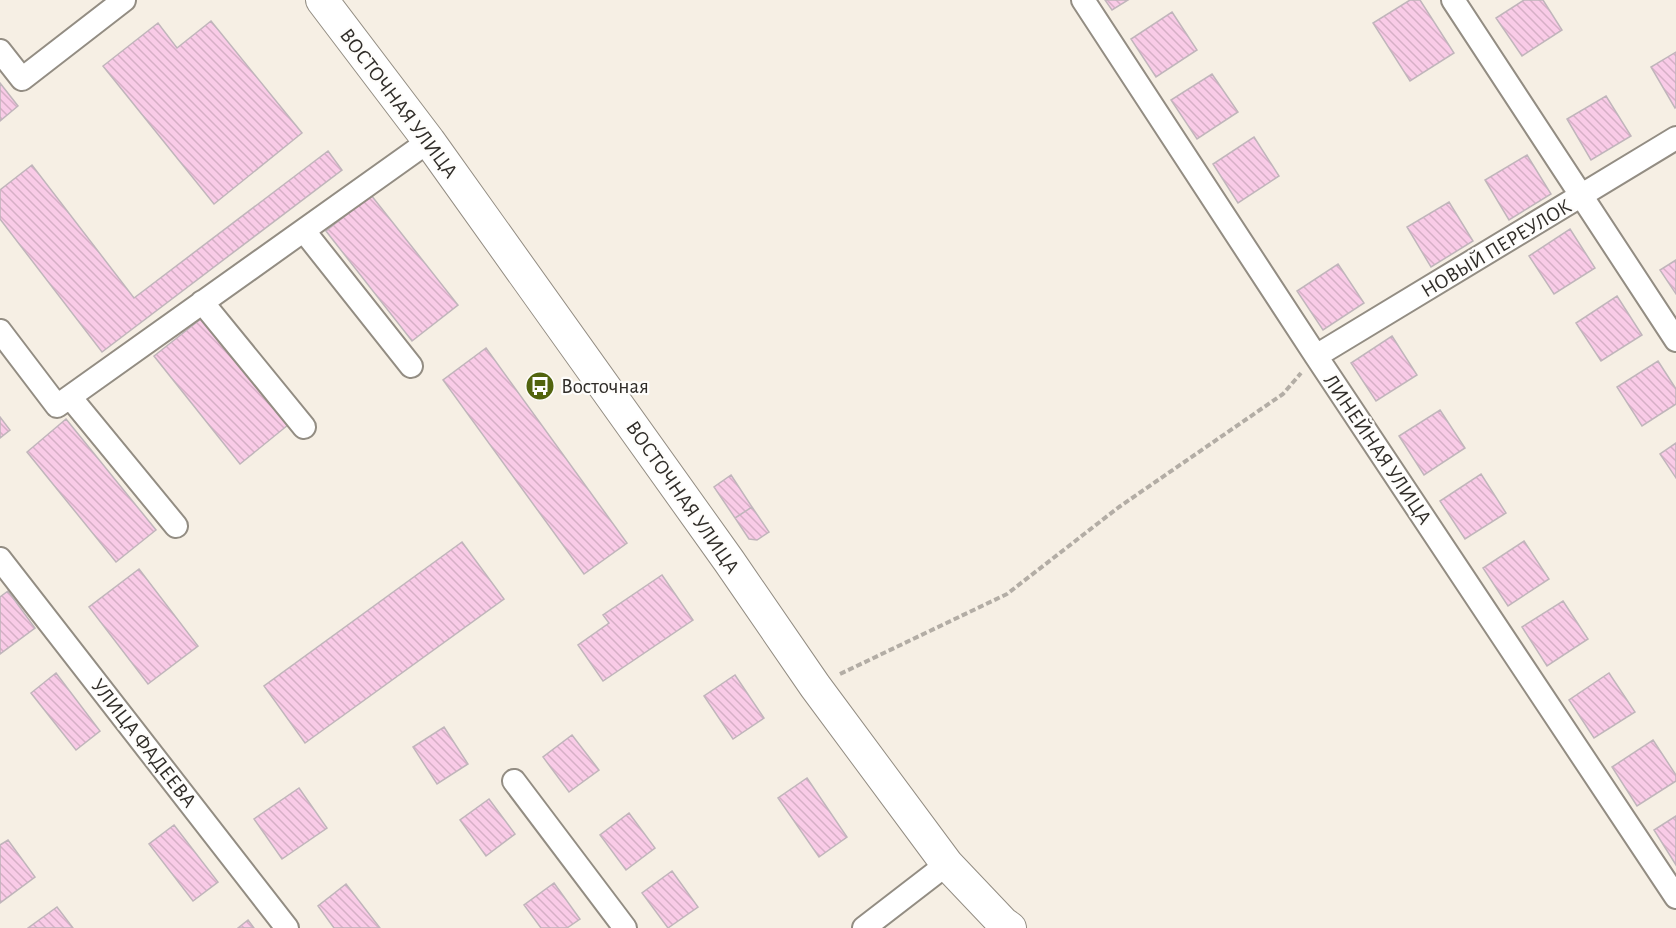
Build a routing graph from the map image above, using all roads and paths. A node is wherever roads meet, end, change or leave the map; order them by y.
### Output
1 (322, 0) edge
2 (1083, 0) edge
3 (1453, 0) edge
4 (114, 3) edge
5 (0, 51) edge
6 (1676, 138) edge
7 (429, 141) junction
8 (1582, 196) junction
9 (304, 231) junction
10 (202, 302) junction
11 (0, 331) edge
12 (1676, 340) edge
13 (1316, 356) junction
14 (411, 366) dead end
15 (70, 397) junction
16 (304, 427) dead end
17 (176, 526) dead end
18 (0, 559) edge
19 (815, 686) junction
20 (514, 781) dead end
21 (947, 864) junction
22 (1676, 897) edge
23 (287, 928) edge
24 (625, 928) edge
25 (864, 928) edge
26 (1010, 928) edge

1 - 7 street, ВОСТОЧНАЯ УЛИЦА
2 - 13 street, ЛИНЕЙНАЯ УЛИЦА
3 - 8 street
4 - 5 street
6 - 8 street, НОВЫЙ ПЕРЕУЛОК
7 - 9 street
7 - 19 street, ВОСТОЧНАЯ УЛИЦА
8 - 12 street
8 - 13 street, НОВЫЙ ПЕРЕУЛОК
9 - 10 street
9 - 14 street
10 - 15 street
10 - 16 street
11 - 15 street
13 - 19 path
13 - 22 street, ЛИНЕЙНАЯ УЛИЦА
15 - 17 street
18 - 23 street, УЛИЦА ФАДЕЕВА
19 - 21 street, ВОСТОЧНАЯ УЛИЦА
20 - 24 street
21 - 25 street
21 - 26 street, ВОСТОЧНАЯ УЛИЦА

